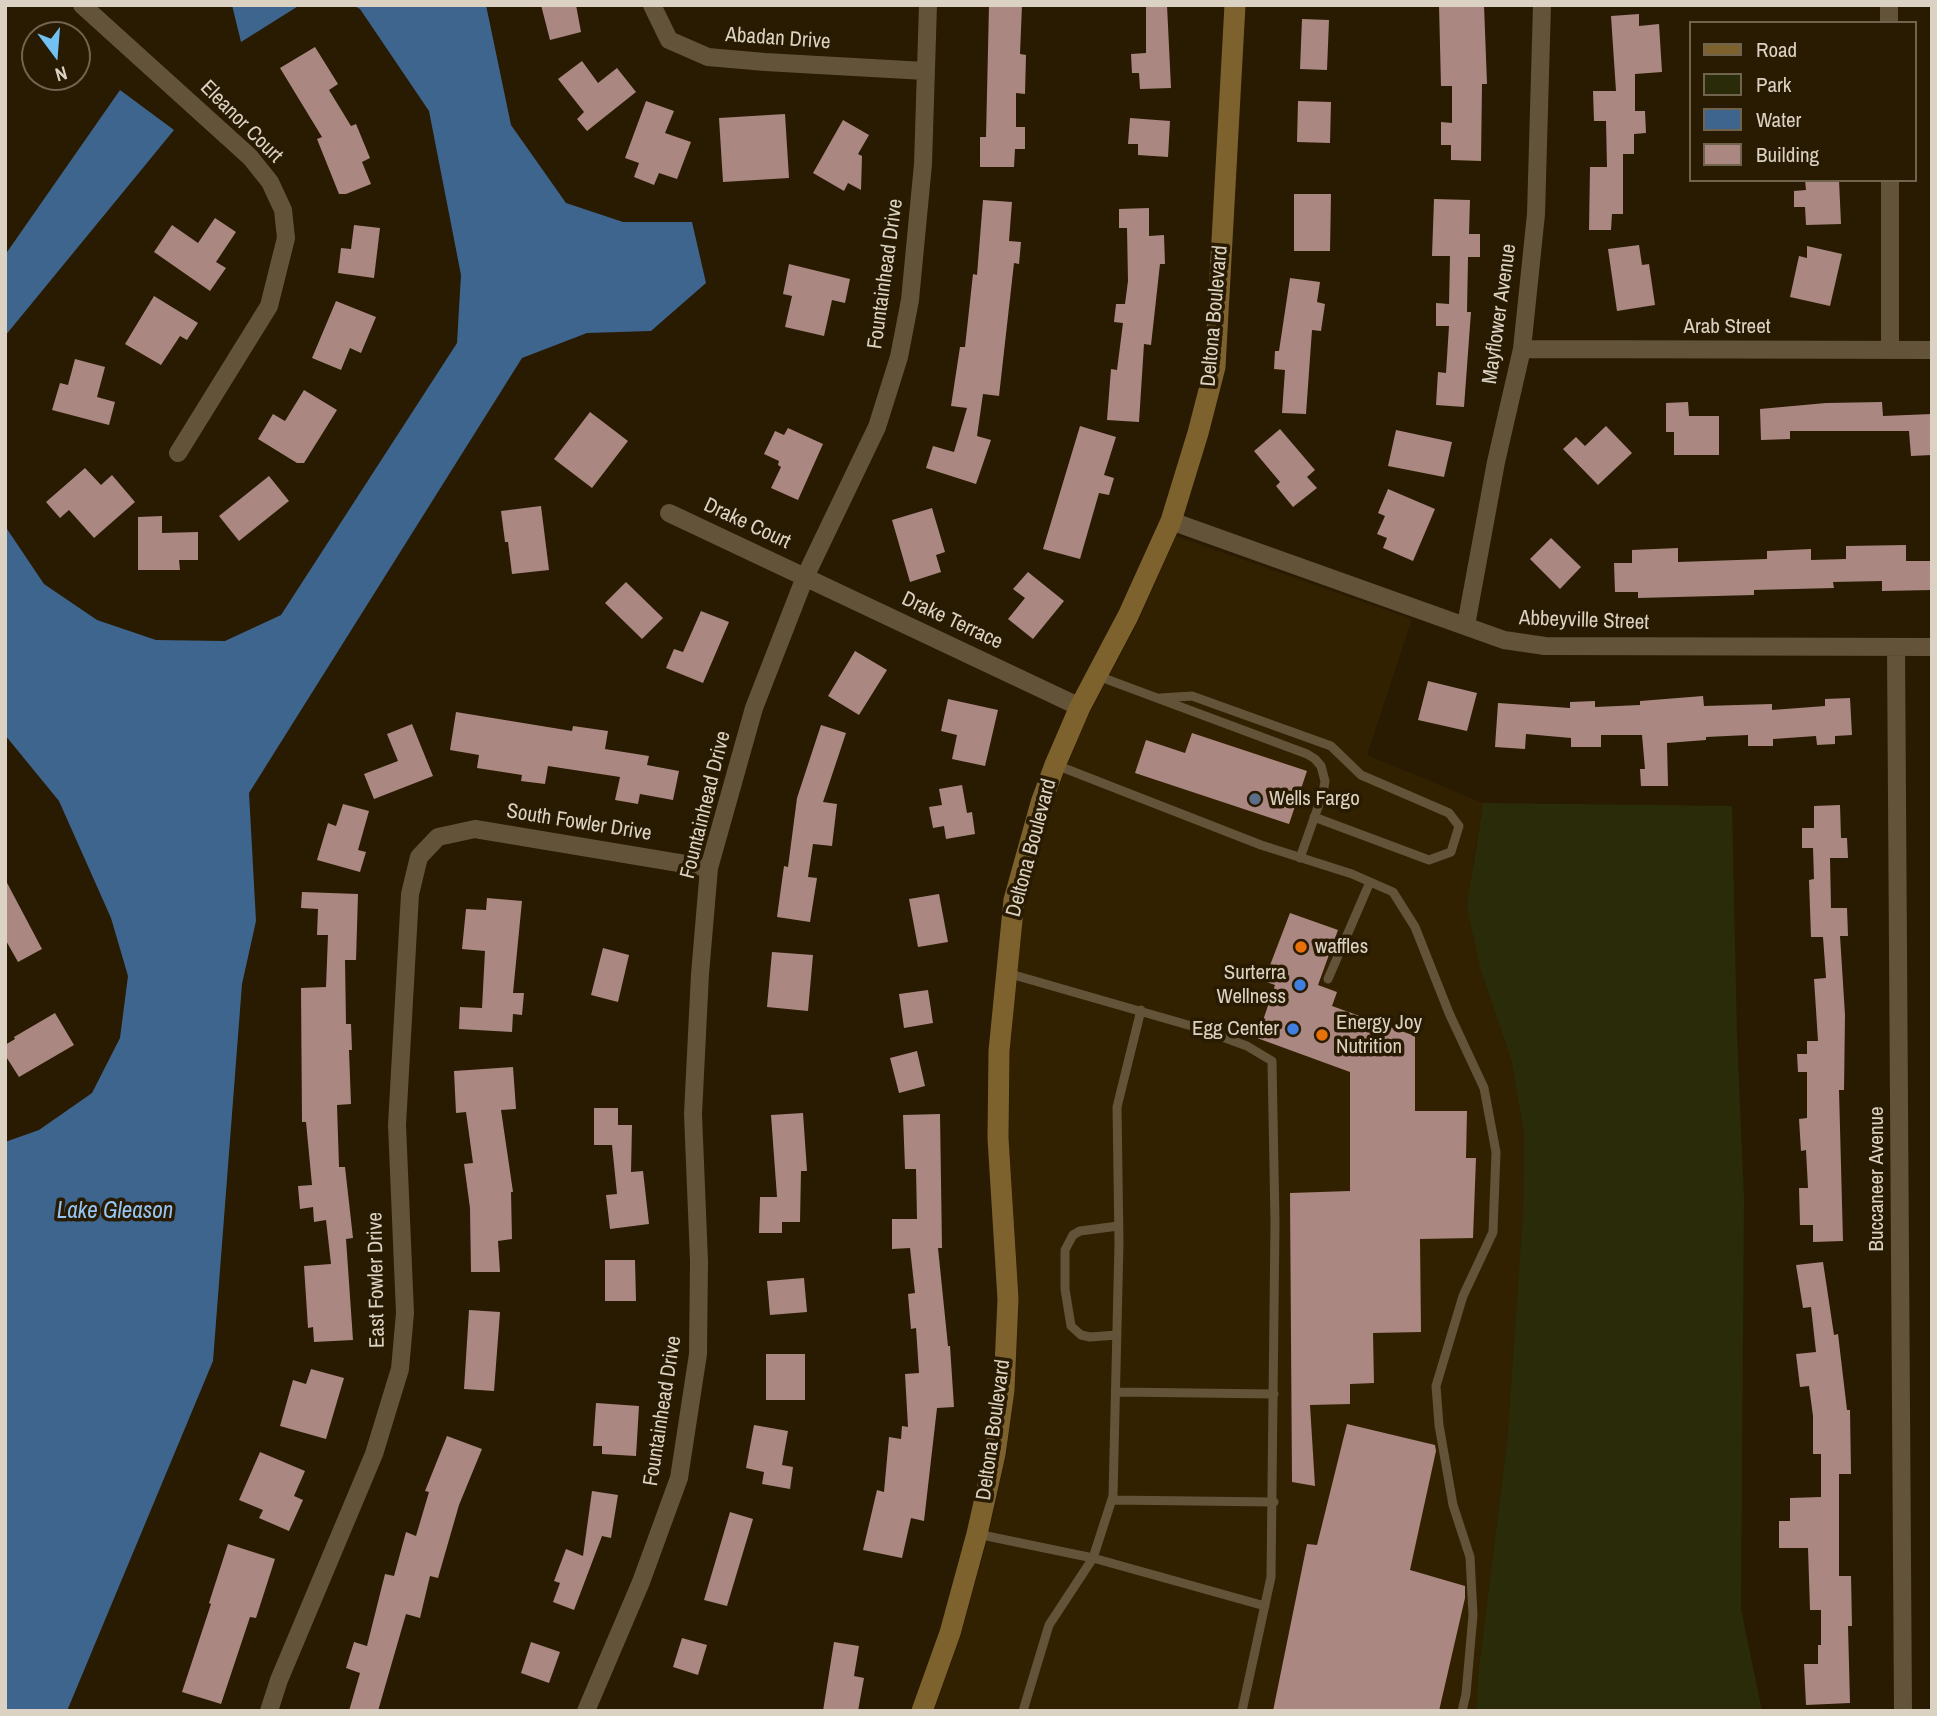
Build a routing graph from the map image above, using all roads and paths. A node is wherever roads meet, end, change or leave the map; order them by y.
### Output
1 (82, 5) edge
2 (652, 5) edge
3 (928, 5) edge
4 (1235, 5) edge
5 (1542, 5) edge
6 (925, 71) junction
7 (1890, 182) edge
8 (1521, 349) junction
9 (1890, 350) junction
10 (1932, 350) edge
11 (178, 453) dead end
12 (669, 513) dead end
13 (1171, 521) junction
14 (805, 577) junction
15 (1466, 625) junction
16 (1896, 647) junction
17 (1932, 647) edge
18 (1096, 675) junction
19 (1160, 698) junction
20 (1080, 707) junction
21 (1055, 765) junction
22 (1314, 817) junction
23 (442, 836) joint
24 (1300, 858) junction
25 (709, 868) junction
26 (1370, 882) junction
27 (1005, 973) junction
28 (1328, 979) dead end
29 (1141, 1010) junction
30 (1118, 1226) junction
31 (1117, 1335) junction
32 (1117, 1392) junction
33 (1274, 1394) junction
34 (1112, 1500) junction
35 (1273, 1502) junction
36 (977, 1534) junction
37 (1093, 1558) junction
38 (1265, 1606) junction
39 (269, 1711) edge
40 (586, 1711) edge
41 (922, 1711) edge
42 (1023, 1711) edge
43 (1242, 1711) edge
44 (1462, 1711) edge
45 (1903, 1711) edge

1 - 11 street, Eleanor Court
2 - 6 street, Abadan Drive
3 - 6 street, Fountainhead Drive
4 - 13 street, Deltona Boulevard
5 - 8 street, Mayflower Avenue
6 - 14 street, Fountainhead Drive
7 - 9 street
8 - 9 street, Arab Street
8 - 15 street, Mayflower Avenue
9 - 10 street, Arab Street
12 - 14 street, Drake Court
13 - 15 street, Abbeyville Street
13 - 18 street, Deltona Boulevard
14 - 20 street, Drake Terrace
14 - 25 street, Fountainhead Drive
15 - 16 street, Abbeyville Street
16 - 17 street, Abbeyville Street
16 - 45 street, Buccaneer Avenue
18 - 19 lane
18 - 20 street, Deltona Boulevard
19 - 22 lane
19 - 22 lane
20 - 21 street, Deltona Boulevard
21 - 24 lane
21 - 27 street, Deltona Boulevard
22 - 24 lane
23 - 25 street, South Fowler Drive
23 - 39 street, East Fowler Drive
24 - 26 lane
25 - 40 street, Fountainhead Drive
26 - 28 lane
26 - 44 lane
27 - 29 lane
27 - 36 street, Deltona Boulevard
29 - 30 lane
29 - 33 lane
30 - 31 lane
30 - 31 lane
31 - 32 lane
32 - 33 lane
32 - 34 lane
33 - 35 lane
34 - 35 lane
34 - 37 lane
35 - 38 lane
36 - 37 lane
36 - 41 street, Deltona Boulevard
37 - 38 lane
37 - 42 lane
38 - 43 lane

